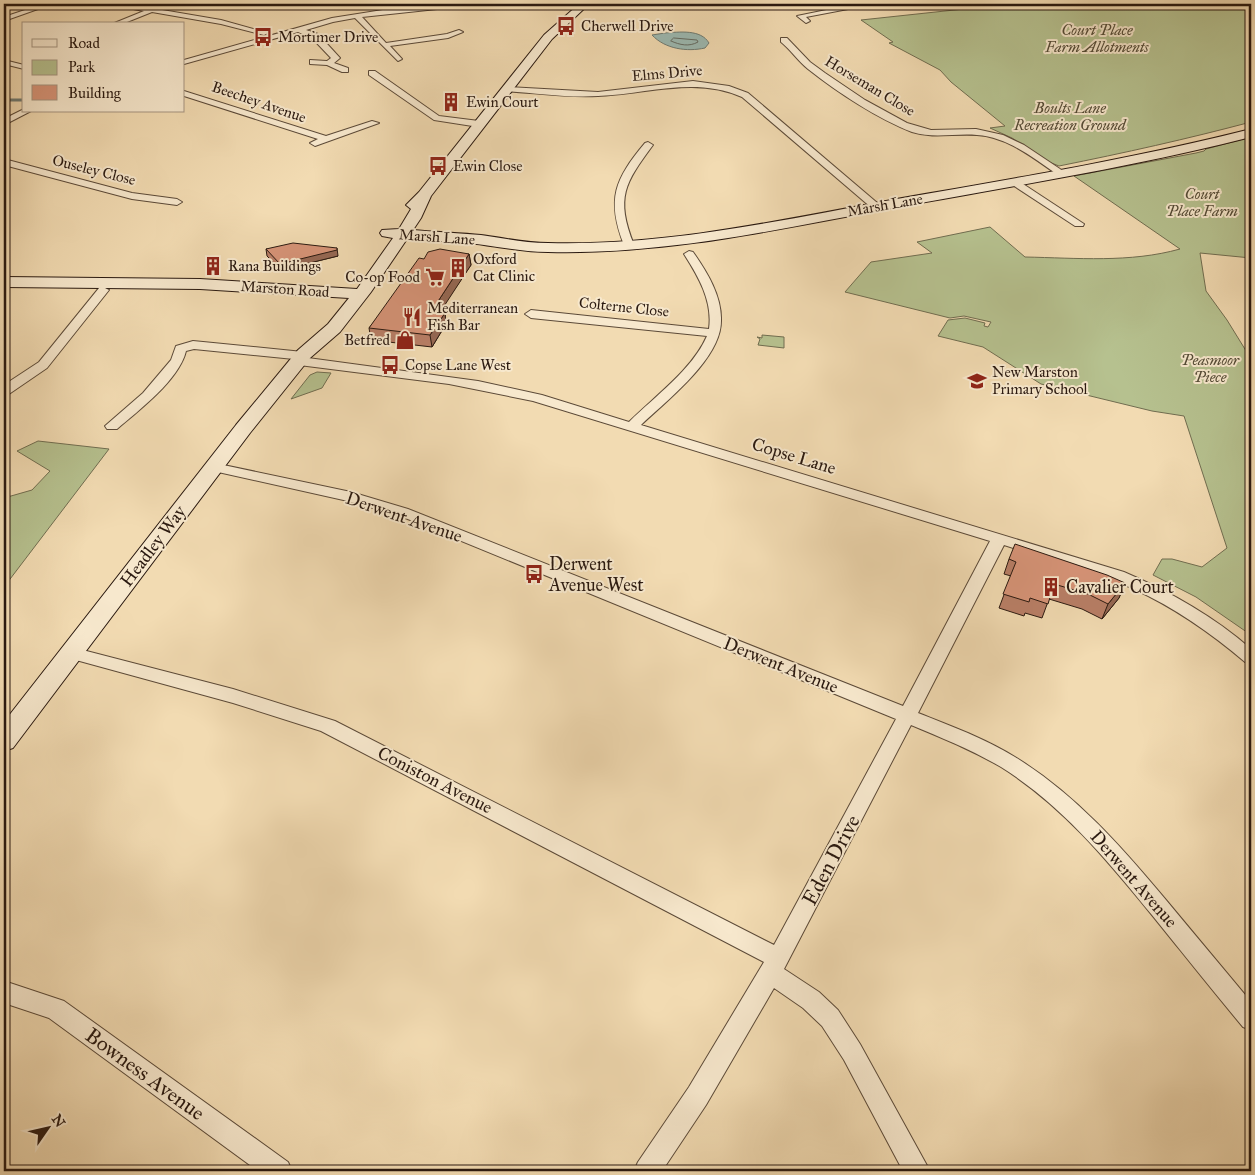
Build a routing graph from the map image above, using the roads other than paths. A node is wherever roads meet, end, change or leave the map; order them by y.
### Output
1 (49, 4) edge
2 (117, 4) edge
3 (170, 4) edge
4 (432, 4) edge
5 (465, 4) edge
6 (584, 4) edge
7 (846, 8) edge
8 (153, 10) junction
9 (357, 16) junction
10 (4, 19) edge
11 (329, 19) junction
12 (806, 21) dead end
13 (120, 22) edge
14 (297, 29) junction
15 (459, 32) dead end
16 (264, 33) junction
17 (784, 40) dead end
18 (385, 45) junction
19 (185, 57) edge
20 (22, 58) edge
21 (398, 59) dead end
22 (185, 62) edge
23 (313, 62) dead end
24 (5, 63) edge
25 (328, 63) junction
26 (22, 67) edge
27 (345, 70) dead end
28 (372, 73) dead end
29 (506, 89) junction
30 (185, 93) edge
31 (24, 112) edge
32 (4, 122) edge
33 (375, 123) dead end
34 (479, 124) junction
35 (1251, 133) edge
36 (326, 140) junction
37 (308, 145) dead end
38 (648, 145) dead end
39 (4, 162) edge
40 (1060, 173) junction
41 (1014, 182) junction
42 (424, 195) junction
43 (177, 202) dead end
44 (877, 207) junction
45 (1079, 224) dead end
46 (397, 234) junction
47 (629, 245) junction
48 (689, 254) dead end
49 (4, 282) edge
50 (70, 286) junction
51 (204, 288) junction
52 (4, 290) edge
53 (103, 290) junction
54 (353, 290) junction
55 (531, 314) dead end
56 (714, 333) junction
57 (302, 357) junction
58 (4, 391) edge
59 (633, 425) junction
60 (112, 426) dead end
61 (214, 467) junction
62 (999, 539) junction
63 (71, 653) junction
64 (1251, 658) edge
65 (908, 716) junction
66 (4, 740) edge
67 (775, 966) junction
68 (4, 992) edge
69 (1251, 1019) edge
70 (280, 1171) edge
71 (647, 1171) edge
72 (917, 1171) edge

1 - 10 street
2 - 8 street
3 - 8 street
4 - 11 street
5 - 9 street
6 - 29 main road
7 - 12 street
8 - 13 street
8 - 16 street
9 - 11 street
9 - 18 street
11 - 14 street
11 - 16 street
14 - 22 street
14 - 25 street
15 - 18 street
16 - 19 street
17 - 40 street, Horseman Close
18 - 21 street
20 - 24 street
23 - 25 street
24 - 26 street
25 - 27 street
28 - 34 street
29 - 34 main road
29 - 44 street, Elms Drive
30 - 36 street, Beechey Avenue
31 - 32 street
33 - 36 street, Beechey Avenue
34 - 42 main road
35 - 40 main road, Marsh Lane
36 - 37 street, Beechey Avenue
38 - 47 street
39 - 43 street, Ouseley Close
40 - 41 main road, Marsh Lane
41 - 44 main road, Marsh Lane
41 - 45 street
42 - 46 main road
42 - 46 main road
44 - 47 main road, Marsh Lane
46 - 47 main road, Marsh Lane
46 - 54 main road
48 - 56 street
49 - 50 main road, Marston Road
50 - 51 main road, Marston Road
50 - 52 main road, Marston Road
50 - 53 main road, Marston Road
51 - 53 main road, Marston Road
51 - 54 main road, Marston Road
53 - 58 street
54 - 57 main road, Headley Way
55 - 56 street, Colterne Close
56 - 59 street
57 - 59 street, Copse Lane
57 - 60 street, Copse Lane
57 - 61 main road, Headley Way
59 - 62 street, Copse Lane
61 - 63 main road, Headley Way
61 - 65 street, Derwent Avenue
62 - 64 street, Copse Lane
62 - 65 street, Eden Drive
63 - 66 main road, Headley Way
63 - 67 street, Coniston Avenue
65 - 67 street, Eden Drive
65 - 69 street, Derwent Avenue
67 - 71 street, Eden Drive
67 - 72 street, Coniston Avenue
68 - 70 street, Bowness Avenue

